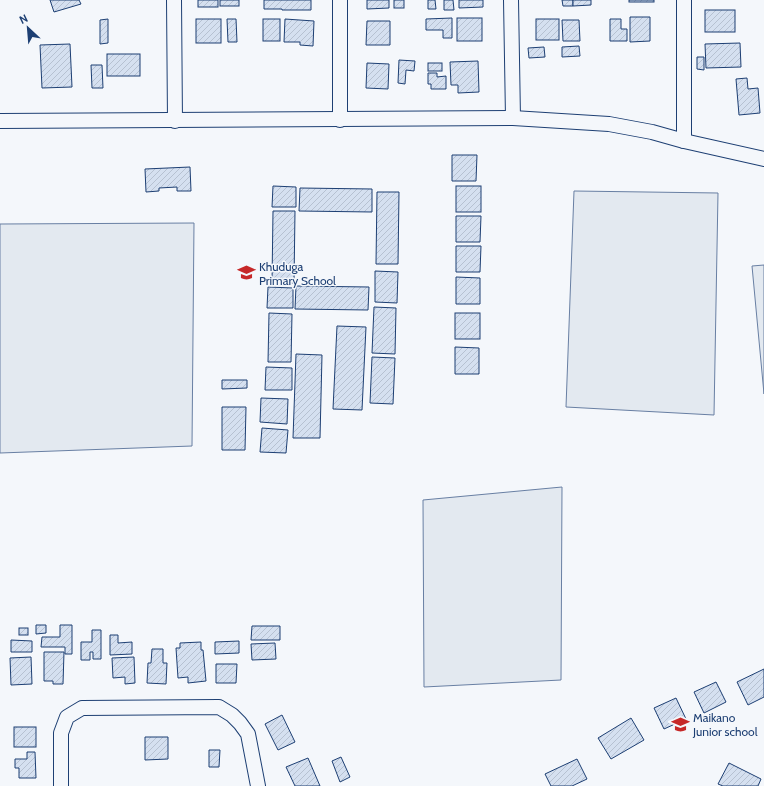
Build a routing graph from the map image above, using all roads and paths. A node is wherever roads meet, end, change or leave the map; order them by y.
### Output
1 (174, 0) edge
2 (340, 0) edge
3 (511, 0) edge
4 (684, 0) edge
5 (513, 118) junction
6 (340, 120) junction
7 (0, 121) edge
8 (175, 121) junction
9 (684, 141) junction
10 (764, 159) edge
11 (61, 786) edge
12 (258, 786) edge

1 - 8 street
2 - 6 street
3 - 5 street
4 - 9 street
5 - 6 street
5 - 9 street
6 - 8 street
7 - 8 street
9 - 10 street
11 - 12 street

